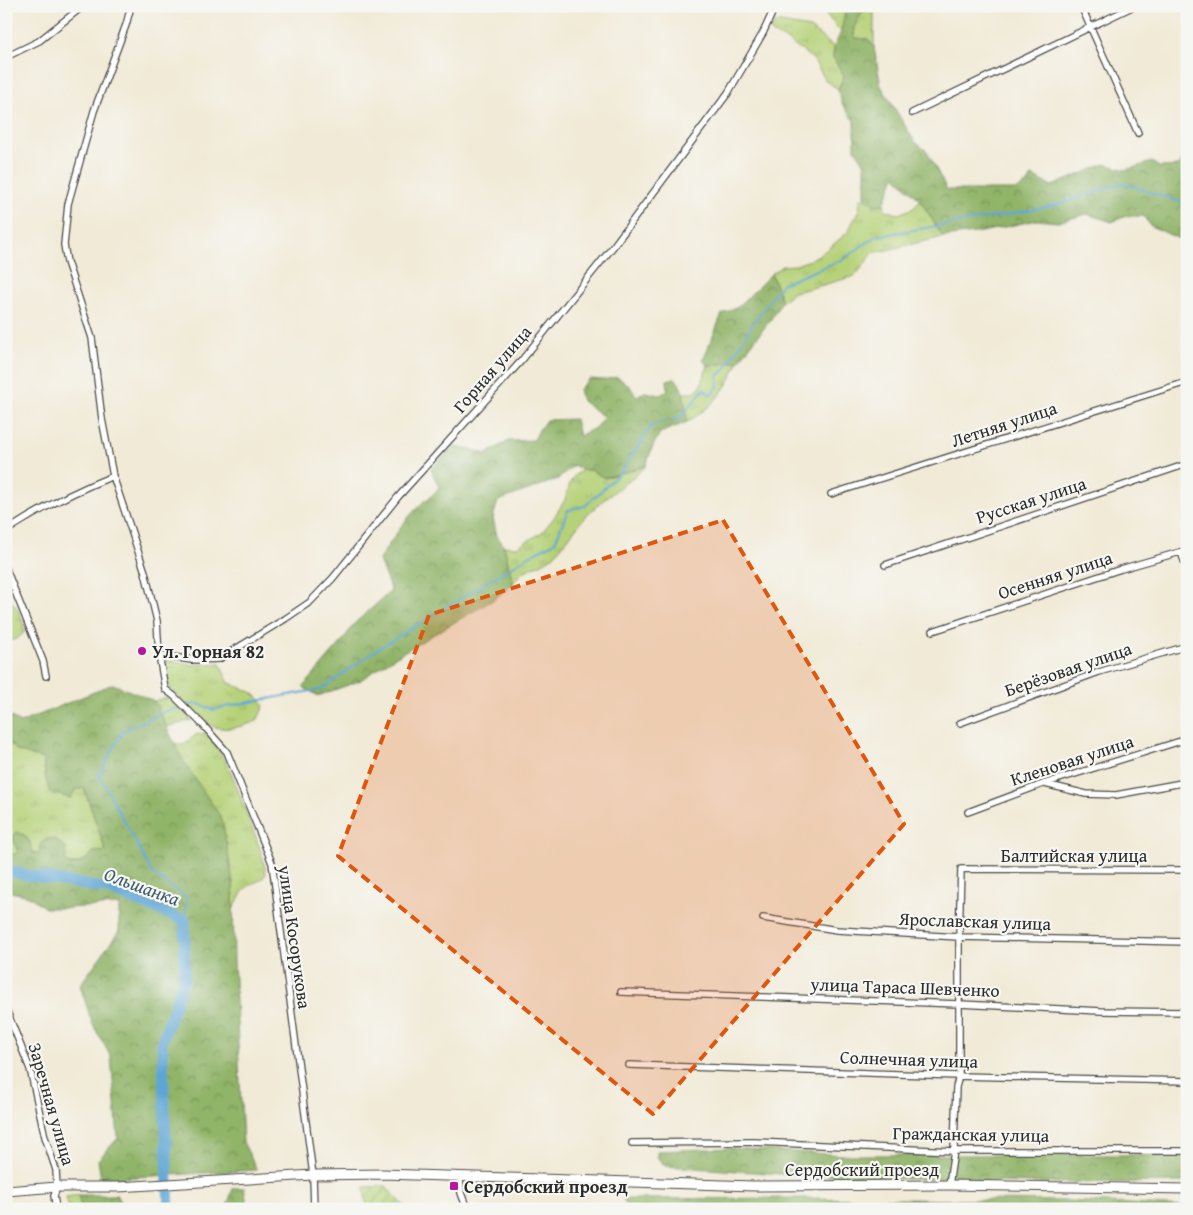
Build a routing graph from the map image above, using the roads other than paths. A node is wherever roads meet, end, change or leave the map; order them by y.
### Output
1 (84, 6) edge
2 (130, 6) edge
3 (774, 6) edge
4 (1081, 6) edge
5 (1134, 6) edge
6 (1090, 28) junction
7 (6, 57) edge
8 (912, 113) dead end
9 (1138, 133) dead end
10 (1187, 382) edge
11 (1187, 464) edge
12 (113, 476) junction
13 (831, 494) dead end
14 (6, 531) edge
15 (1184, 551) edge
16 (885, 566) dead end
17 (6, 569) edge
18 (1187, 569) edge
19 (933, 631) dead end
20 (1187, 646) edge
21 (159, 655) junction
22 (46, 676) dead end
23 (960, 724) dead end
24 (1187, 739) edge
25 (1187, 782) edge
26 (1043, 784) junction
27 (968, 812) dead end
28 (1187, 870) edge
29 (764, 918) dead end
30 (959, 937) junction
31 (1187, 942) edge
32 (621, 992) dead end
33 (959, 1004) junction
34 (6, 1009) edge
35 (1187, 1012) edge
36 (630, 1064) dead end
37 (959, 1076) junction
38 (1187, 1081) edge
39 (632, 1144) dead end
40 (954, 1151) junction
41 (1187, 1151) edge
42 (313, 1175) junction
43 (460, 1178) junction
44 (950, 1185) junction
45 (57, 1187) junction
46 (1187, 1189) edge
47 (6, 1191) edge
48 (56, 1209) edge
49 (314, 1209) edge
50 (467, 1209) edge

1 - 7 street
2 - 12 street, улица Косорукова
3 - 21 street, Горная улица
4 - 6 street
5 - 6 street
6 - 8 street
6 - 9 street
10 - 13 street, Летняя улица
11 - 16 street, Русская улица
12 - 14 street
12 - 21 street, улица Косорукова
15 - 18 street
15 - 19 street, Осенняя улица
17 - 22 street
20 - 23 street, Берёзовая улица
21 - 42 street, улица Косорукова
24 - 26 street, Кленовая улица
25 - 26 street
26 - 27 street, Кленовая улица
28 - 30 street, Балтийская улица
29 - 30 street, Ярославская улица
30 - 31 street, Ярославская улица
30 - 33 street
32 - 33 street, улица Тараса Шевченко
33 - 35 street, улица Тараса Шевченко
33 - 37 street
34 - 45 street, Заречная улица
36 - 37 street, Солнечная улица
37 - 38 street, Солнечная улица
37 - 40 street
39 - 40 street, Гражданская улица
40 - 41 street, Гражданская улица
40 - 44 street
42 - 43 main road, Сердобский проезд
42 - 45 main road, Сердобский проезд
42 - 49 street, улица Косорукова
43 - 44 main road, Сердобский проезд
43 - 50 street
44 - 46 main road, Сердобский проезд
45 - 47 main road, Сердобский проезд
45 - 48 street, Заречная улица

